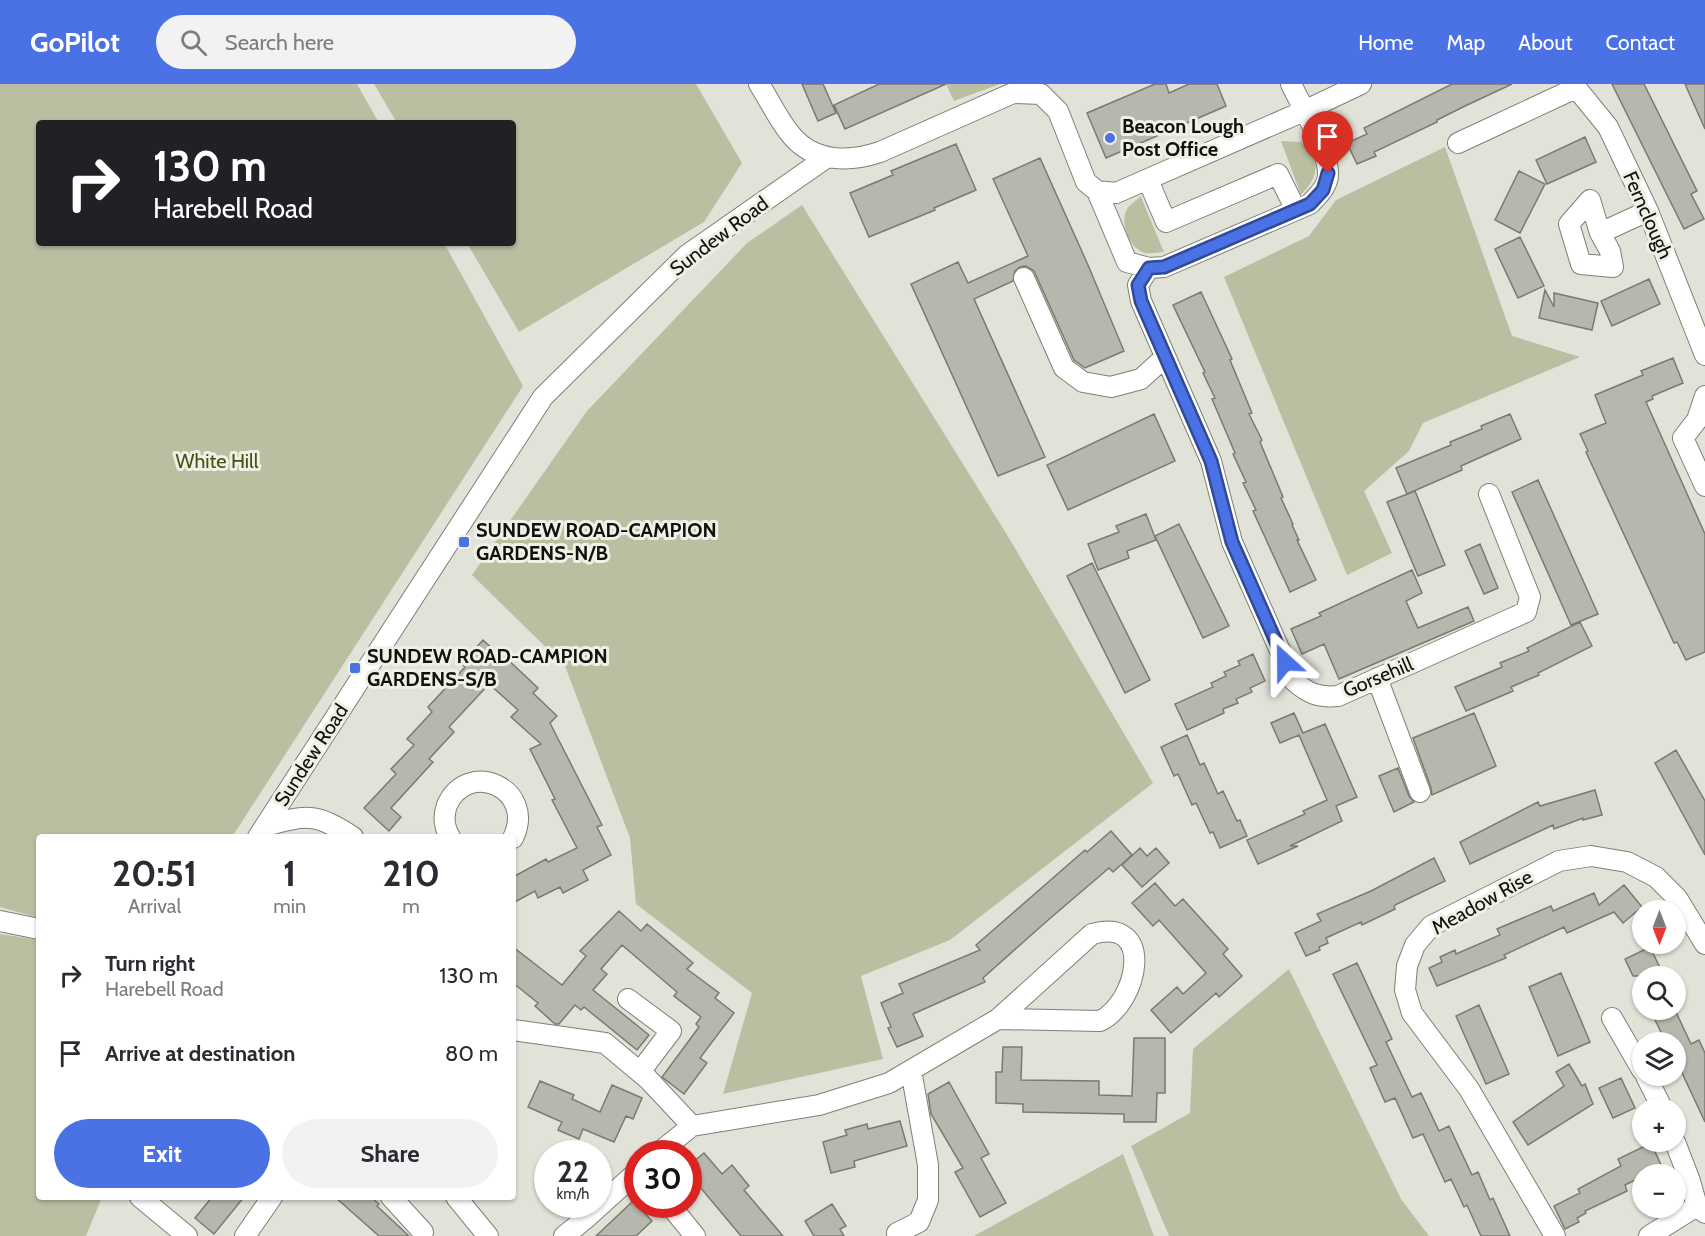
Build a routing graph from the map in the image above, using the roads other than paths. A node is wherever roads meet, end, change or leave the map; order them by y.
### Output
1 (759, 84) edge
2 (1291, 84) edge
3 (1361, 84) edge
4 (1574, 86) edge
5 (1304, 111) junction
6 (1458, 143) dead end
7 (826, 158) junction
8 (1148, 180) junction
9 (1097, 191) junction
10 (1296, 210) junction
11 (1648, 211) junction
12 (1600, 233) dead end
13 (1149, 268) junction
14 (1024, 278) dead end
15 (1705, 355) edge
16 (1164, 357) junction
17 (1705, 396) edge
18 (1705, 486) edge
19 (1489, 494) dead end
20 (1377, 678) junction
21 (1420, 792) dead end
22 (261, 832) edge
23 (348, 834) edge
24 (449, 834) edge
25 (514, 834) edge
26 (0, 921) edge
27 (36, 928) edge
28 (1705, 944) edge
29 (628, 999) dead end
30 (1612, 1018) dead end
31 (998, 1019) junction
32 (516, 1030) edge
33 (1632, 1053) edge
34 (911, 1070) junction
35 (640, 1072) junction
36 (692, 1126) junction
37 (674, 1140) edge
38 (1679, 1152) edge
39 (624, 1184) edge
40 (144, 1200) edge
41 (270, 1200) edge
42 (394, 1200) edge
43 (458, 1200) edge
44 (1701, 1210) edge
45 (680, 1218) edge
46 (423, 1232) dead end
47 (897, 1233) dead end
48 (187, 1236) edge
49 (246, 1236) edge
50 (488, 1236) edge
51 (564, 1236) edge
52 (695, 1236) edge
53 (1555, 1236) edge
54 (1649, 1236) edge

1 - 7 street
2 - 5 street
3 - 5 street
4 - 6 street
4 - 11 street, Fernclough
5 - 8 street
5 - 10 street
7 - 9 street
7 - 22 street, Sundew Road
8 - 9 street
8 - 10 street
9 - 13 street
10 - 13 street
11 - 12 street
11 - 15 street, Fernclough
13 - 16 street, Gorsehill
14 - 16 street
16 - 20 street, Gorsehill
17 - 18 street
19 - 20 street, Gorsehill
20 - 21 street
22 - 23 street
24 - 25 street
26 - 27 street
28 - 53 street, Meadow Rise
29 - 35 street
30 - 33 street
31 - 31 street
31 - 34 street
32 - 35 street
34 - 36 street
34 - 47 street
35 - 36 street
36 - 37 street
38 - 44 street
39 - 51 street
40 - 48 street
41 - 49 street
42 - 46 street
43 - 50 street
44 - 54 street
45 - 52 street

